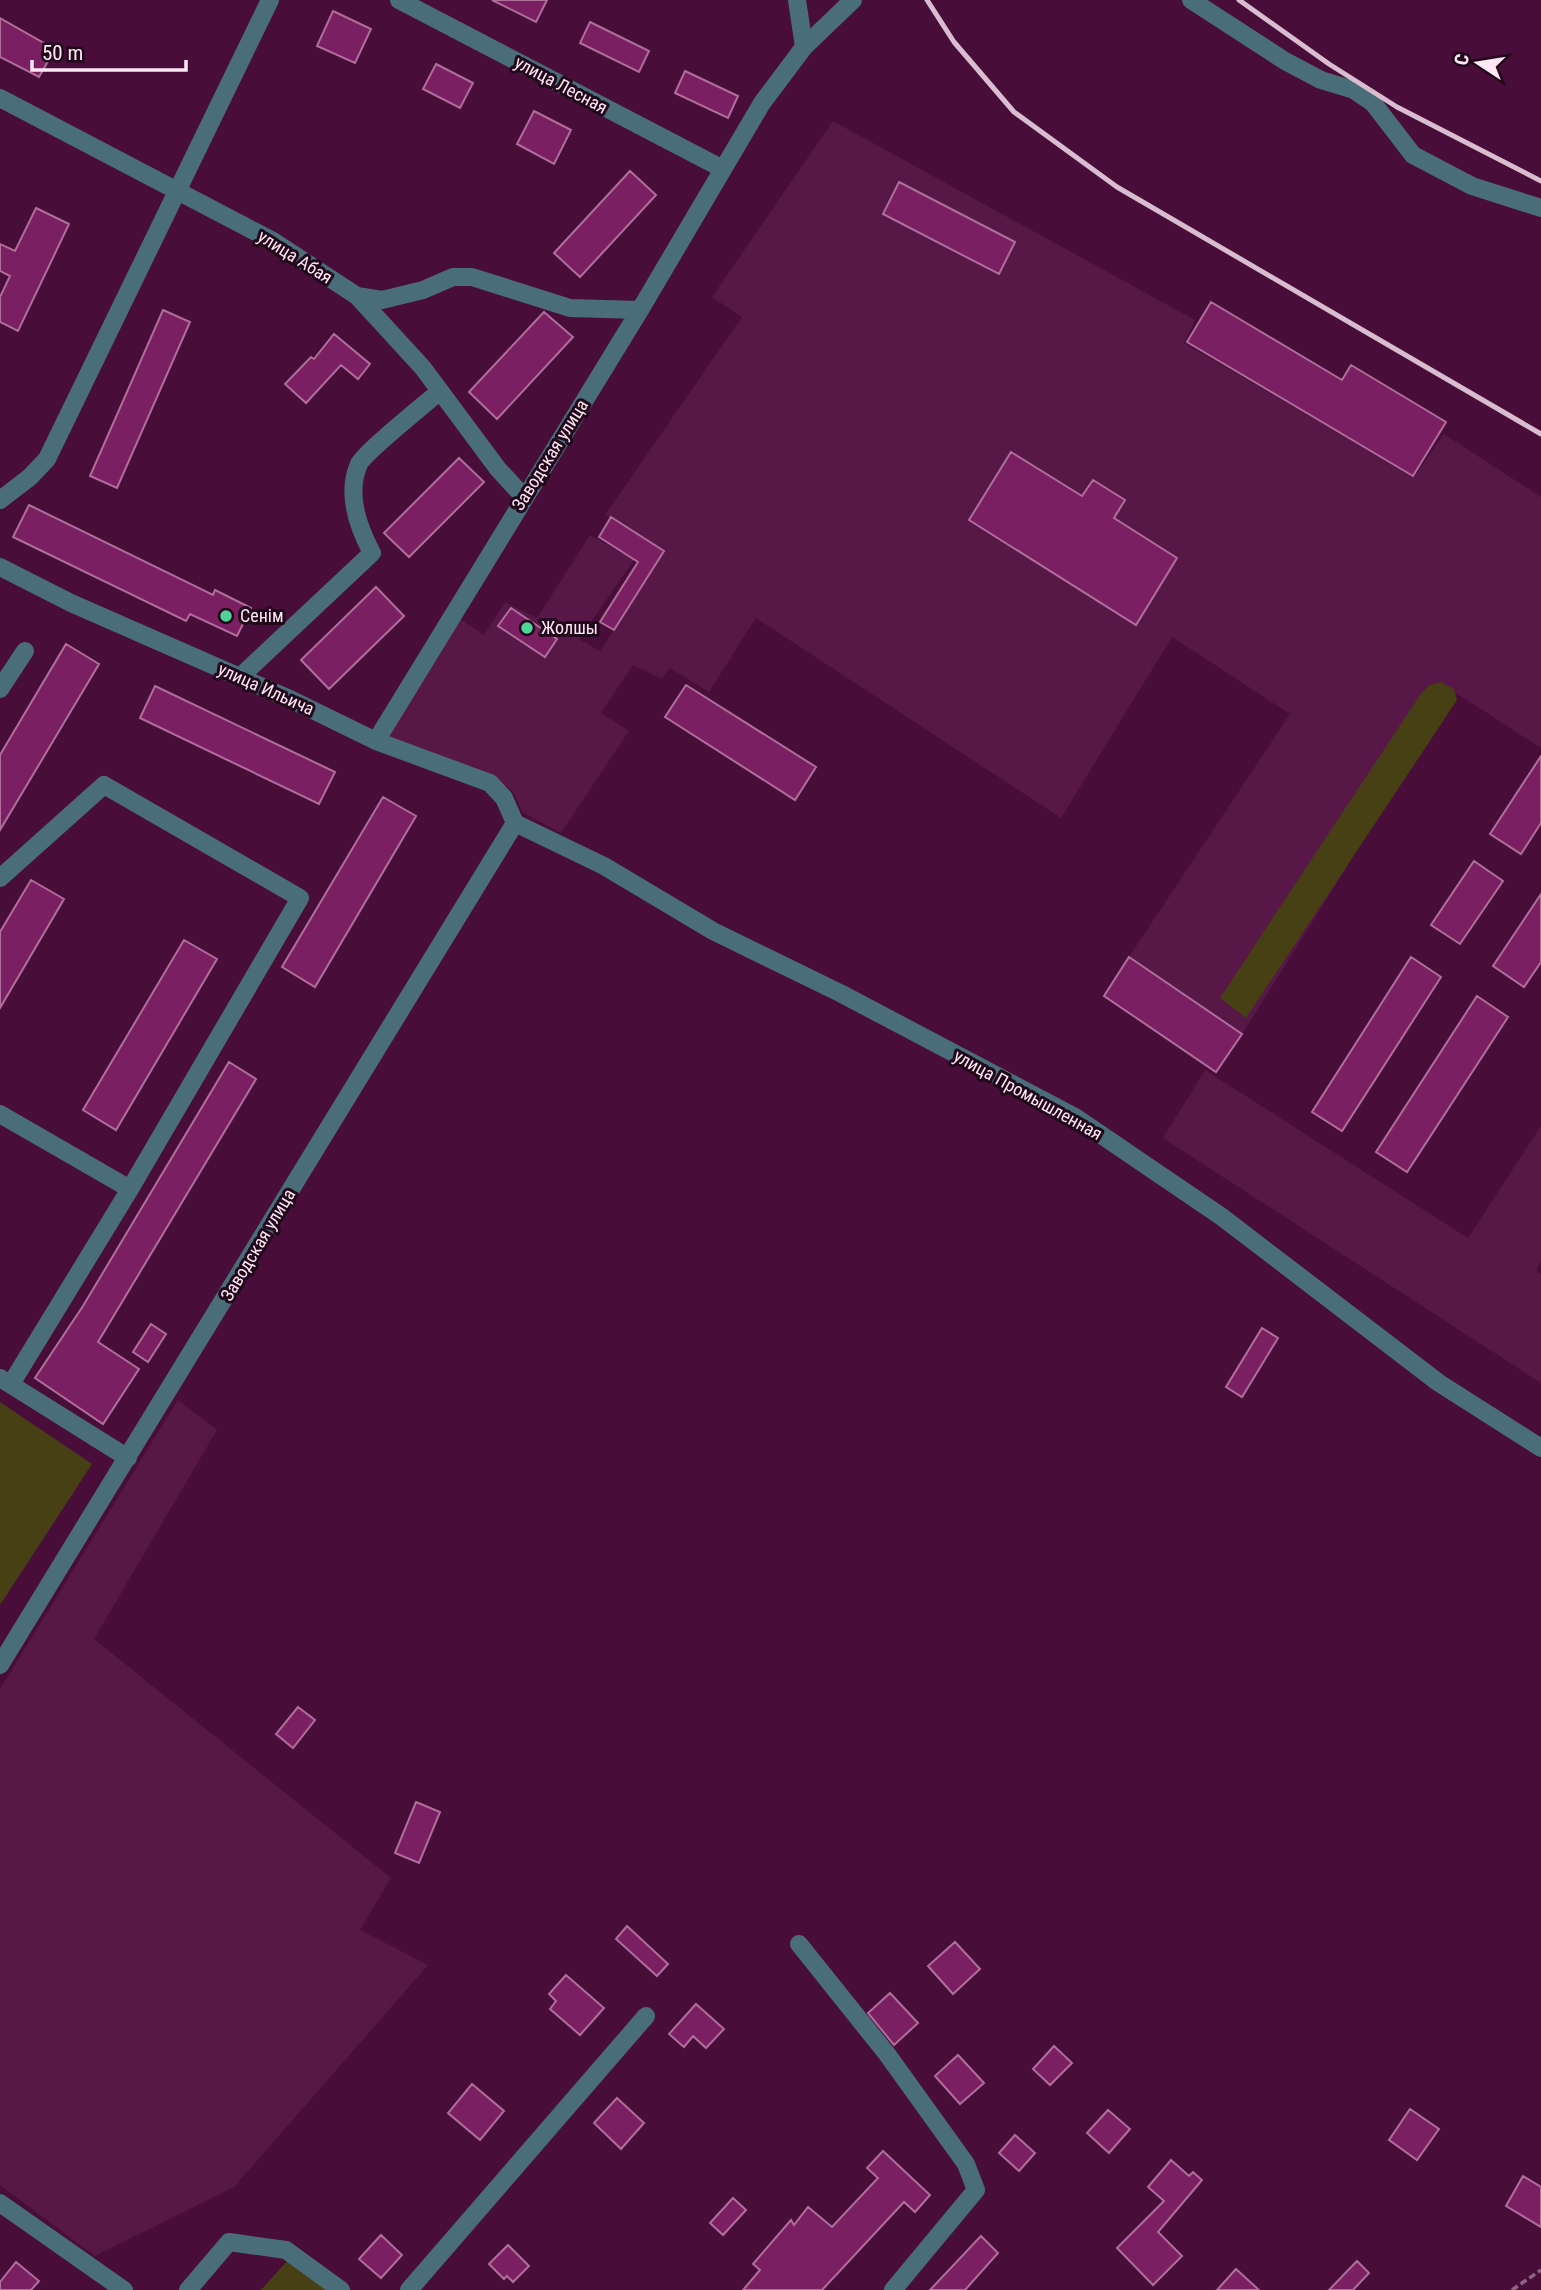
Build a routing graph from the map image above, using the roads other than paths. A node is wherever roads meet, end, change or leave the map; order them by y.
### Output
1 (270, 0) edge
2 (399, 0) edge
3 (797, 0) edge
4 (853, 0) edge
5 (1191, 0) edge
6 (804, 47) junction
7 (0, 97) edge
8 (723, 169) junction
9 (177, 192) junction
10 (1541, 208) edge
11 (357, 296) junction
12 (640, 310) junction
13 (440, 391) junction
14 (524, 497) junction
15 (0, 500) edge
16 (0, 567) edge
17 (25, 652) dead end
18 (240, 677) junction
19 (0, 689) edge
20 (376, 741) junction
21 (515, 823) junction
22 (0, 877) edge
23 (0, 1114) edge
24 (130, 1189) junction
25 (6, 1381) edge
26 (1541, 1448) edge
27 (128, 1458) junction
28 (2, 1658) edge
29 (799, 1944) dead end
30 (646, 2016) dead end
31 (0, 2203) edge
32 (124, 2290) edge
33 (188, 2290) edge
34 (341, 2290) edge
35 (408, 2290) edge
36 (892, 2290) edge

1 - 9 street
2 - 8 street, улица Лесная
3 - 6 street
4 - 6 street, Заводская улица
5 - 10 street
6 - 8 street, Заводская улица
7 - 9 street, улица Абая
8 - 12 street, Заводская улица
9 - 11 street, улица Абая
9 - 15 street
11 - 12 street
11 - 13 street, улица Абая
12 - 14 street, Заводская улица
13 - 14 street, улица Абая
13 - 18 street
14 - 20 street, Заводская улица
16 - 18 street, улица Ильича
17 - 19 street
18 - 20 street, улица Ильича
20 - 21 street, улица Ильича
21 - 26 street, улица Промышленная
21 - 27 street, Заводская улица
22 - 24 street
23 - 24 street
24 - 25 street
25 - 27 street
27 - 28 street, Заводская улица
29 - 36 street
30 - 35 street
31 - 32 street
33 - 34 street

